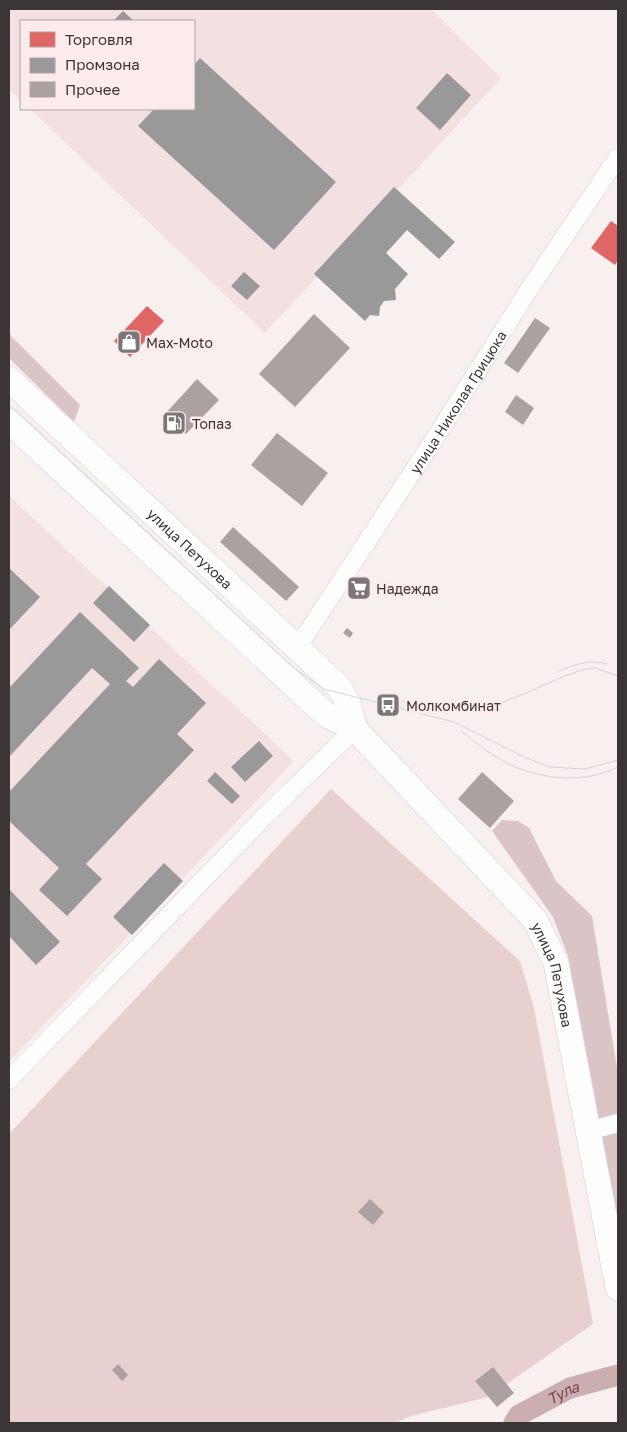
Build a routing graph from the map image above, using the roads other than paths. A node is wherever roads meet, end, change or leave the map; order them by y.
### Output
1 (618, 157) edge
2 (9, 379) edge
3 (9, 421) edge
4 (298, 648) junction
5 (355, 729) junction
6 (9, 1080) edge
7 (618, 1123) edge
8 (588, 1130) junction
9 (618, 1288) edge

1 - 4 street, улица Николая Грицюка
2 - 4 highway, улица Петухова
3 - 5 highway, улица Петухова
4 - 5 highway, улица Петухова
5 - 6 street
5 - 8 highway, улица Петухова
7 - 8 street
8 - 9 highway, улица Петухова

